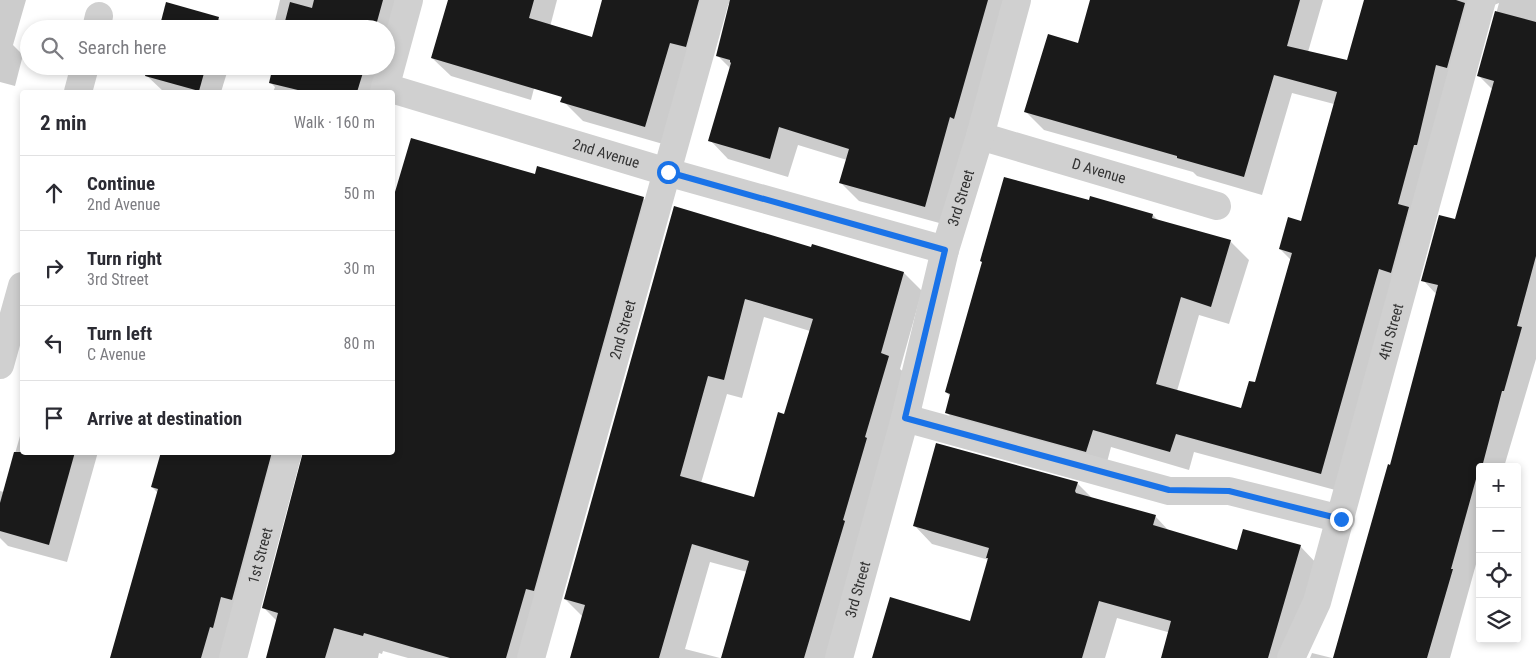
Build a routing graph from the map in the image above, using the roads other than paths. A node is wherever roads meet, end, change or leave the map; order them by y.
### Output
1 (409, 0) edge
2 (715, 0) edge
3 (1017, 0) edge
4 (1482, 0) edge
5 (395, 50) edge
6 (83, 75) edge
7 (388, 75) edge
8 (79, 90) edge
9 (384, 90) edge
10 (395, 93) edge
11 (980, 136) junction
12 (668, 172) junction
13 (1217, 206) dead end
14 (945, 250) junction
15 (20, 293) edge
16 (0, 365) edge
17 (905, 418) junction
18 (287, 455) edge
19 (1341, 519) junction
20 (234, 658) edge
21 (532, 658) edge
22 (839, 658) edge
23 (1291, 658) edge

1 - 5 street
2 - 12 street, 2nd Street
3 - 11 street, 3rd Street
4 - 19 street, 4th Street
6 - 8 street
7 - 9 street
10 - 12 street, 2nd Avenue
11 - 13 street, D Avenue
11 - 14 street, 3rd Street
12 - 14 street, 2nd Avenue
12 - 21 street, 2nd Street
14 - 17 street, 3rd Street
15 - 16 street
17 - 19 street
17 - 22 street, 3rd Street
18 - 20 street, 1st Street
19 - 23 street, 4th Street

